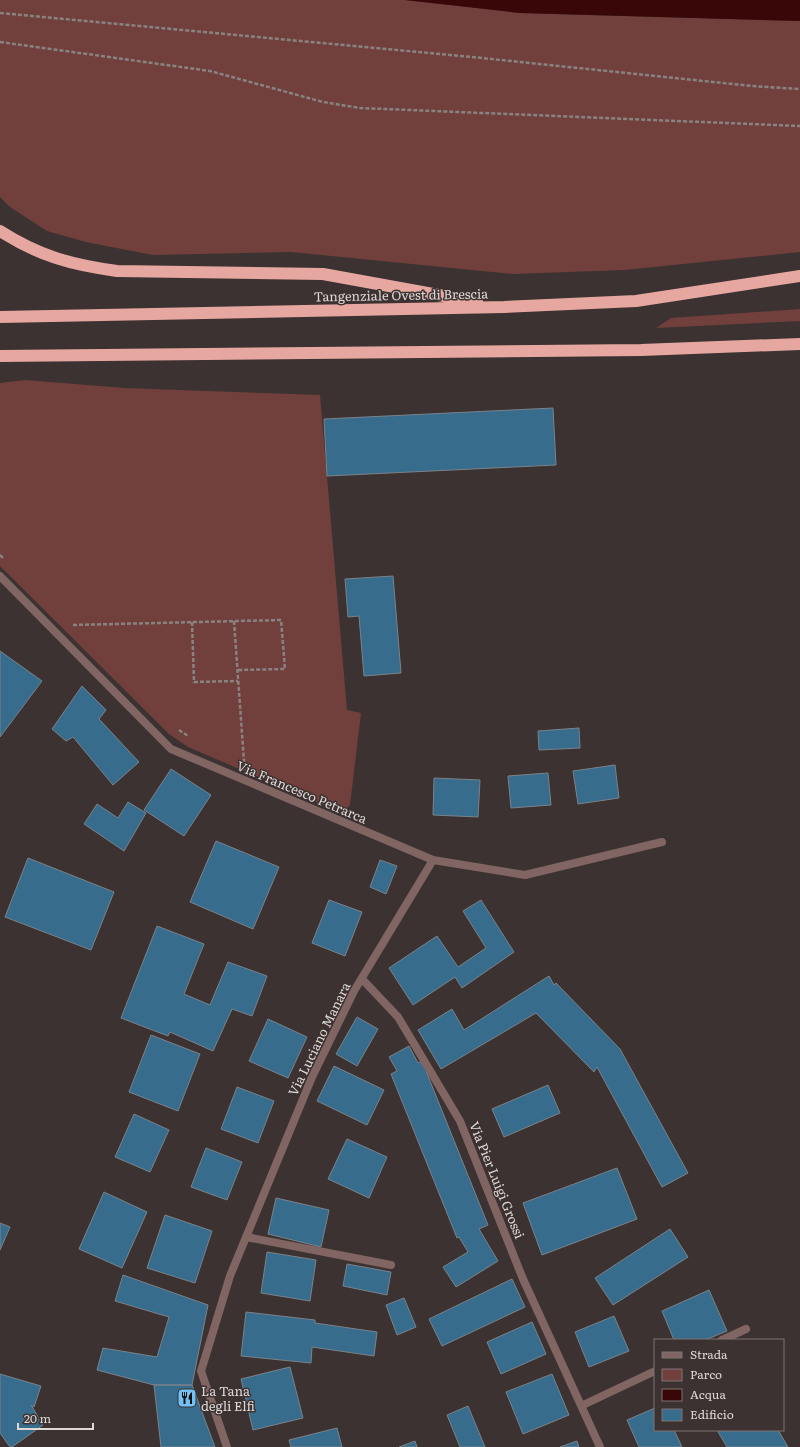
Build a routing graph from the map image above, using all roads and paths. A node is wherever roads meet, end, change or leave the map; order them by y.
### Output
1 (0, 13) edge
2 (0, 42) edge
3 (800, 89) edge
4 (800, 126) edge
5 (0, 231) edge
6 (800, 276) edge
7 (504, 307) junction
8 (0, 317) edge
9 (800, 344) edge
10 (0, 356) edge
11 (0, 555) edge
12 (5, 560) dead end
13 (0, 576) edge
14 (234, 621) junction
15 (192, 622) junction
16 (76, 631) dead end
17 (237, 670) junction
18 (238, 681) junction
19 (177, 729) dead end
20 (195, 740) dead end
21 (237, 759) dead end
22 (244, 762) junction
23 (251, 765) dead end
24 (662, 842) dead end
25 (432, 860) junction
26 (362, 979) junction
27 (246, 1237) junction
28 (391, 1265) dead end
29 (746, 1329) dead end
30 (724, 1339) edge
31 (654, 1371) edge
32 (583, 1405) junction
33 (227, 1447) edge
34 (600, 1447) edge

1 - 3 path
2 - 4 path
5 - 7 highway
6 - 7 highway, Tangenziale Ovest di Brescia
7 - 8 highway, Tangenziale Ovest di Brescia
9 - 10 highway
11 - 12 path
13 - 25 street, Via Francesco Petrarca
14 - 15 path
14 - 17 path
14 - 17 path
15 - 16 path
15 - 18 path
17 - 18 path
18 - 22 path
19 - 20 path
21 - 22 path
22 - 23 path
24 - 25 street, Via Francesco Petrarca
25 - 26 street, Via Luciano Manara
26 - 27 street, Via Luciano Manara
26 - 32 street, Via Pier Luigi Grossi
27 - 28 street
27 - 33 street, Via Luciano Manara
29 - 30 street
31 - 32 street
32 - 34 street, Via Pier Luigi Grossi

